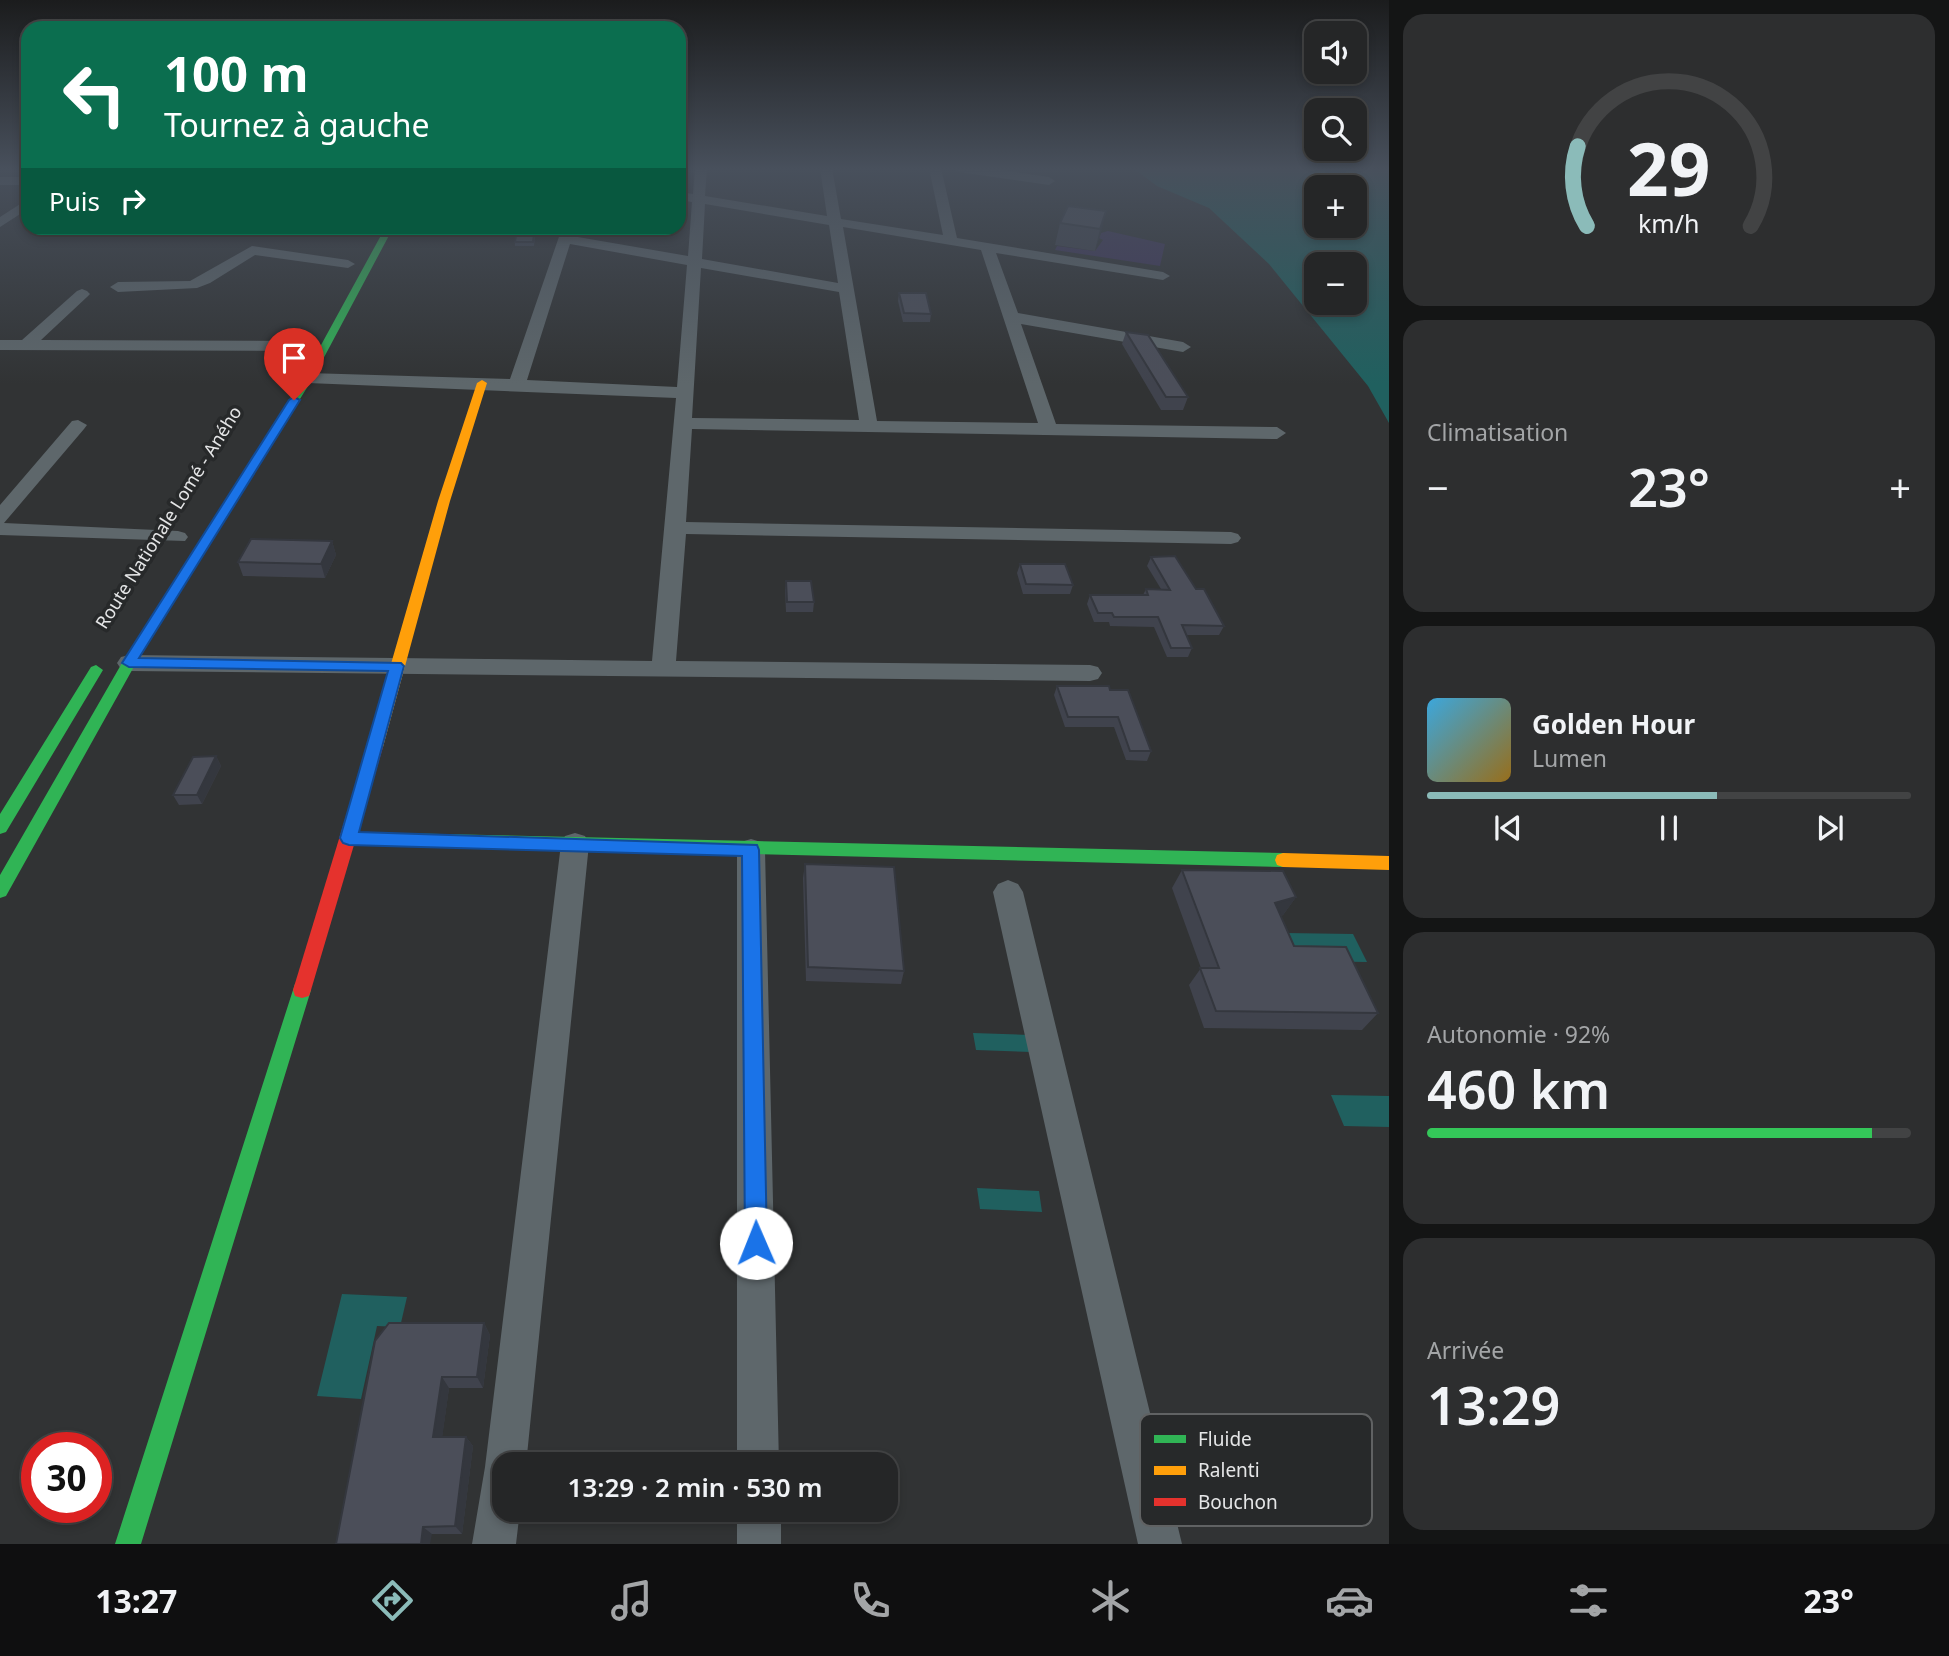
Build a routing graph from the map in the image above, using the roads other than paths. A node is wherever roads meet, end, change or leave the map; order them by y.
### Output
1 (382, 240) edge
2 (564, 240) edge
3 (593, 240) edge
4 (697, 240) edge
5 (839, 240) edge
6 (951, 240) edge
7 (359, 246) dead end
8 (987, 246) junction
9 (696, 263) junction
10 (344, 270) joint
11 (1163, 276) dead end
12 (118, 287) dead end
13 (848, 289) junction
14 (82, 294) dead end
15 (1011, 317) junction
16 (300, 340) joint
17 (26, 345) junction
18 (2, 347) edge
19 (1184, 347) dead end
20 (285, 365) dead end
21 (308, 378) junction
22 (482, 383) junction
23 (517, 385) junction
24 (685, 393) junction
25 (683, 423) junction
26 (78, 425) dead end
27 (869, 426) junction
28 (1049, 429) junction
29 (1277, 433) dead end
30 (0, 519) edge
31 (676, 528) junction
32 (0, 529) edge
33 (178, 537) dead end
34 (1231, 538) dead end
35 (103, 658) dead end
36 (129, 663) junction
37 (396, 666) junction
38 (663, 668) junction
39 (1090, 673) dead end
40 (0, 828) edge
41 (349, 838) junction
42 (575, 844) junction
43 (751, 850) junction
44 (1389, 863) edge
45 (0, 891) edge
46 (1009, 892) dead end
47 (506, 1452) edge
48 (758, 1452) edge
49 (1140, 1458) edge
50 (497, 1522) edge
51 (759, 1522) edge
52 (1156, 1526) edge
53 (128, 1544) edge
54 (494, 1544) edge
55 (759, 1544) edge
56 (1160, 1544) edge

1 - 21 main road
2 - 23 street
3 - 9 street
4 - 9 street
5 - 13 street
6 - 8 street
7 - 10 main road
8 - 11 street
8 - 15 street
9 - 13 street
9 - 24 street
10 - 12 street
13 - 27 street
14 - 17 street
15 - 19 street
15 - 28 street
16 - 17 street
16 - 20 main road
17 - 18 street
21 - 22 street
21 - 36 main road
22 - 23 street
22 - 37 main road
23 - 24 street
24 - 25 street
25 - 27 street
25 - 31 street
26 - 30 street
27 - 28 street
28 - 29 street
31 - 34 street
31 - 38 street
32 - 33 street
35 - 40 main road, Route Nationale Lomé - Aného
36 - 37 street
36 - 45 main road
37 - 38 street
37 - 41 main road
38 - 39 street
41 - 42 main road
41 - 53 main road
42 - 43 main road
42 - 47 street
43 - 44 main road
43 - 48 street
46 - 49 street
50 - 54 street
51 - 55 street
52 - 56 street

